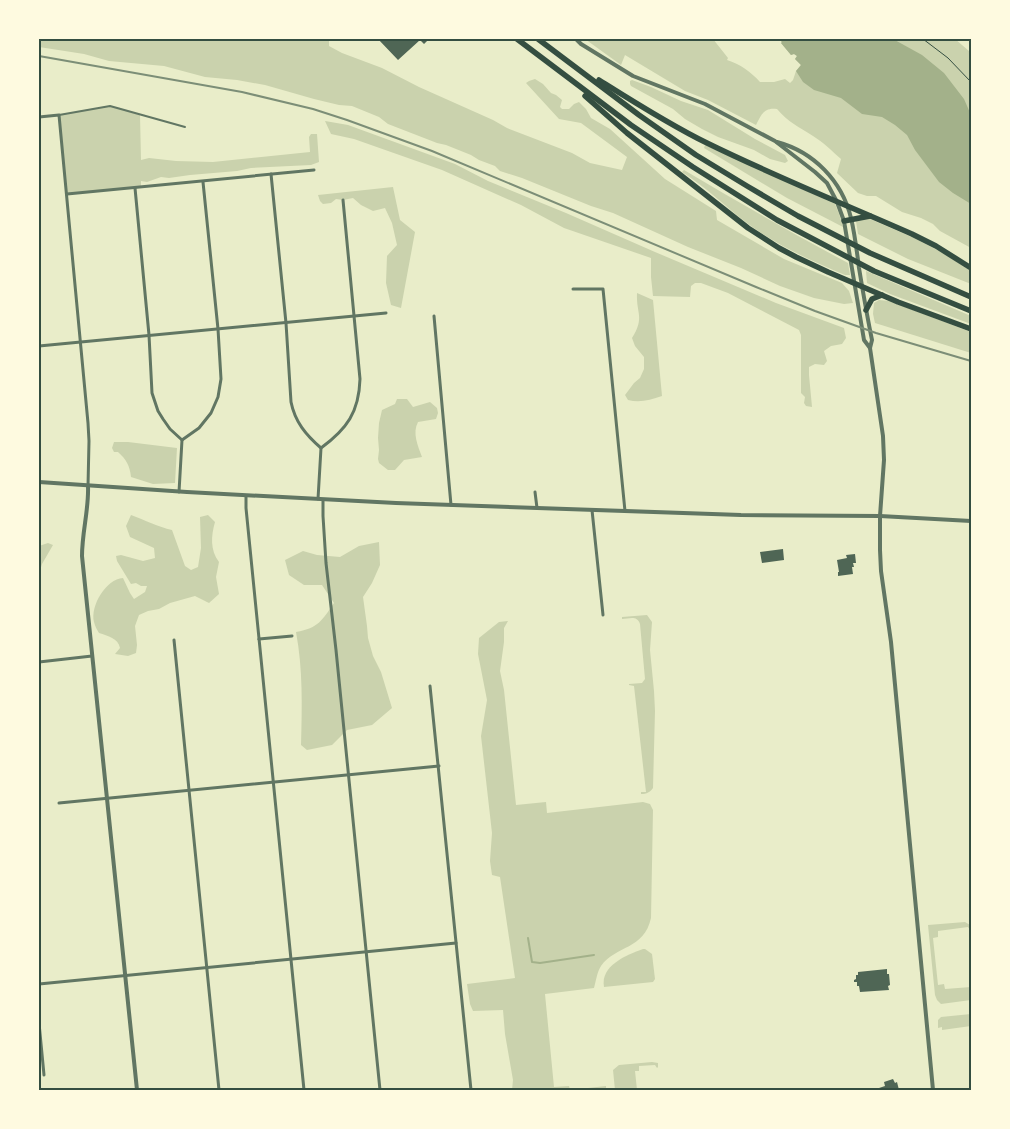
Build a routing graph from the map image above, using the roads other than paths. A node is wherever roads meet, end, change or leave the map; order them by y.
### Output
1 (517, 39) edge
2 (538, 39) edge
3 (576, 39) edge
4 (564, 59) junction
5 (558, 71) junction
6 (59, 115) junction
7 (39, 117) edge
8 (185, 127) dead end
9 (775, 141) junction
10 (314, 170) dead end
11 (271, 174) junction
12 (203, 182) junction
13 (135, 188) junction
14 (66, 194) junction
15 (343, 200) dead end
16 (838, 204) junction
17 (847, 205) junction
18 (870, 216) junction
19 (852, 220) junction
20 (844, 221) junction
21 (971, 268) edge
22 (854, 282) junction
23 (862, 286) junction
24 (574, 289) dead end
25 (882, 295) junction
26 (971, 297) edge
27 (866, 310) junction
28 (971, 310) edge
29 (386, 313) dead end
30 (354, 316) junction
31 (434, 316) dead end
32 (286, 322) junction
33 (218, 329) junction
34 (971, 329) edge
35 (149, 335) junction
36 (81, 342) junction
37 (39, 346) edge
38 (870, 348) junction
39 (182, 440) junction
40 (321, 448) junction
41 (39, 482) edge
42 (88, 486) junction
43 (179, 492) junction
44 (535, 492) dead end
45 (246, 496) junction
46 (318, 499) junction
47 (323, 500) junction
48 (450, 505) junction
49 (537, 508) junction
50 (592, 510) junction
51 (625, 511) junction
52 (880, 516) junction
53 (971, 521) edge
54 (603, 615) dead end
55 (292, 636) dead end
56 (259, 639) junction
57 (174, 640) dead end
58 (93, 656) junction
59 (39, 662) edge
60 (430, 686) dead end
61 (439, 766) junction
62 (348, 775) junction
63 (273, 782) junction
64 (189, 791) junction
65 (108, 798) junction
66 (59, 803) dead end
67 (456, 943) junction
68 (366, 952) junction
69 (291, 959) junction
70 (207, 968) junction
71 (126, 975) junction
72 (39, 984) edge
73 (39, 1024) edge
74 (44, 1075) dead end
75 (138, 1090) edge
76 (219, 1090) edge
77 (304, 1090) edge
78 (380, 1090) edge
79 (471, 1090) edge
80 (933, 1090) edge

1 - 5 highway
2 - 4 highway
3 - 9 street
4 - 16 highway
4 - 26 highway
5 - 22 highway
5 - 28 highway
6 - 7 street
6 - 8 lane
6 - 14 street
9 - 16 street
9 - 17 street
10 - 11 street
11 - 12 street
11 - 32 street
12 - 13 street
12 - 33 street
13 - 14 street
13 - 35 street
14 - 36 street
15 - 30 street
16 - 17 highway
16 - 20 street
17 - 18 highway
17 - 19 street
18 - 19 highway
18 - 21 highway
19 - 20 highway
19 - 23 street
20 - 22 street
22 - 23 highway
22 - 38 street
23 - 25 highway
23 - 27 street
24 - 51 street
25 - 27 highway
25 - 34 highway
27 - 38 street
29 - 30 street
30 - 32 street
30 - 40 street
31 - 48 street
32 - 33 street
32 - 40 street
33 - 35 street
33 - 39 street
35 - 36 street
35 - 39 street
36 - 37 street
36 - 42 street
38 - 52 street
39 - 43 street
40 - 46 street
41 - 42 street
42 - 43 street
42 - 58 street
43 - 45 street
44 - 49 street
45 - 46 street
45 - 56 street
46 - 47 street
47 - 48 street
47 - 62 street
48 - 49 street
49 - 50 street
50 - 51 street
50 - 54 street
51 - 52 street
52 - 53 street
52 - 80 street
55 - 56 street
56 - 63 street
57 - 64 street
58 - 59 street
58 - 65 street
60 - 61 street
61 - 62 street
61 - 67 street
62 - 63 street
62 - 68 street
63 - 64 street
63 - 69 street
64 - 65 street
64 - 70 street
65 - 66 street
65 - 71 street
67 - 68 street
67 - 79 street
68 - 69 street
68 - 78 street
69 - 70 street
69 - 77 street
70 - 71 street
70 - 76 street
71 - 72 street
71 - 75 street
73 - 74 street

